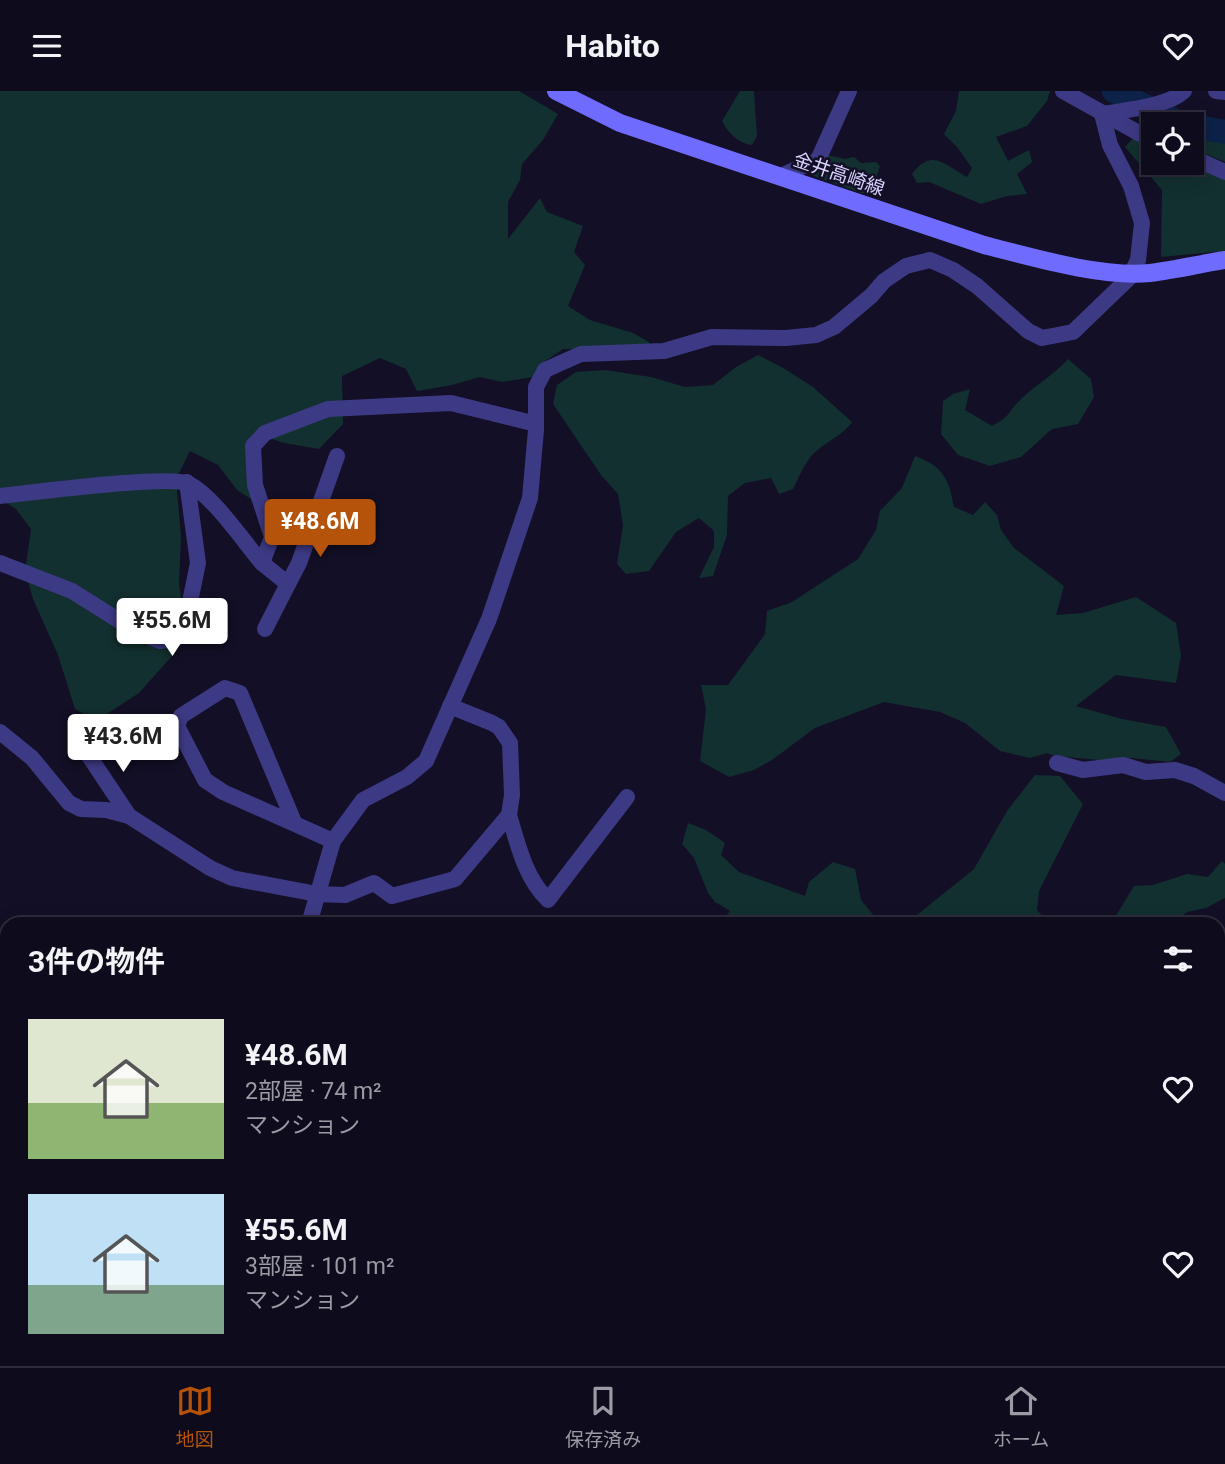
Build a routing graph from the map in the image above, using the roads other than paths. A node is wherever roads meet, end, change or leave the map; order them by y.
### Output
1 (849, 91) edge
2 (1063, 91) edge
3 (1216, 91) edge
4 (1225, 92) edge
5 (566, 94) edge
6 (1181, 94) edge
7 (1102, 114) junction
8 (1141, 135) edge
9 (1204, 162) edge
10 (1225, 171) edge
11 (780, 176) junction
12 (1225, 260) edge
13 (536, 424) junction
14 (337, 456) dead end
15 (187, 482) junction
16 (0, 496) edge
17 (0, 563) edge
18 (262, 563) junction
19 (288, 584) junction
20 (265, 629) dead end
21 (450, 706) junction
22 (0, 732) edge
23 (87, 753) dead end
24 (1057, 763) dead end
25 (1225, 793) edge
26 (627, 797) dead end
27 (509, 815) junction
28 (129, 816) junction
29 (294, 822) junction
30 (333, 841) junction
31 (317, 894) junction
32 (311, 917) edge

1 - 11 street
2 - 7 street
3 - 4 street
5 - 11 main road, 金井高崎線
6 - 7 street
7 - 8 street
7 - 13 street
9 - 10 street
11 - 12 main road, 金井高崎線
13 - 18 street
13 - 21 street
14 - 19 street
15 - 16 street
15 - 17 street
15 - 18 street
18 - 19 street
19 - 20 street
21 - 27 street
21 - 30 street
22 - 28 street
23 - 28 street
24 - 25 street
26 - 27 street
27 - 31 street
28 - 31 street
29 - 29 street
29 - 30 street
30 - 31 street
31 - 32 street

